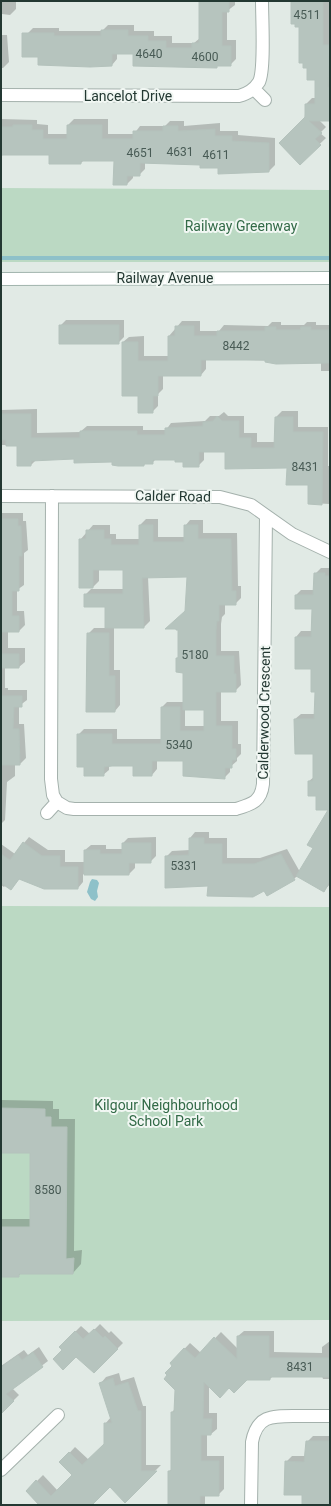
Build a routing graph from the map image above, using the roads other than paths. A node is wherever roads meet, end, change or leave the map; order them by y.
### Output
1 (262, 1) edge
2 (254, 89) junction
3 (1, 95) edge
4 (265, 100) dead end
5 (330, 278) edge
6 (1, 279) edge
7 (1, 496) edge
8 (52, 496) junction
9 (266, 516) junction
10 (330, 552) edge
11 (57, 802) junction
12 (47, 813) dead end
13 (58, 1415) dead end
14 (330, 1416) edge
15 (1, 1470) edge
16 (251, 1505) edge

1 - 2 street
2 - 3 street, Lancelot Drive
2 - 4 street
5 - 6 street, Railway Avenue
7 - 8 street, Calder Road
8 - 9 street, Calder Road
8 - 11 street
9 - 10 street, Calder Road
9 - 11 street, Calderwood Crescent
11 - 12 street
13 - 15 street
14 - 16 street

